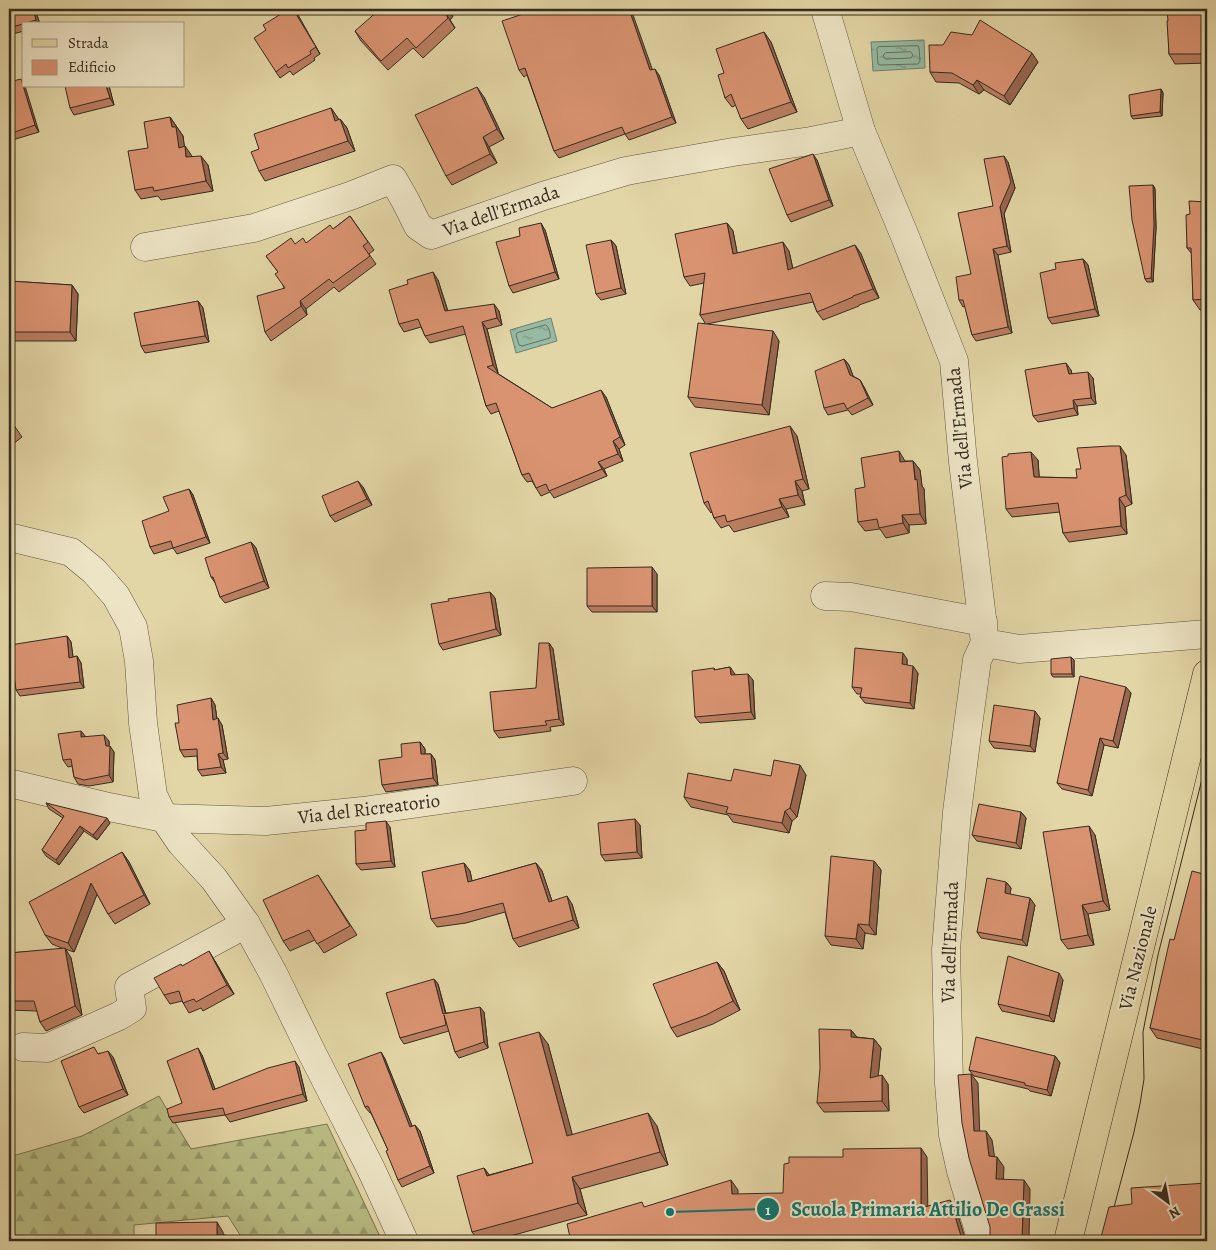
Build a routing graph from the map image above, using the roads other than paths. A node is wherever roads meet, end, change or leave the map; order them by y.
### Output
1 (824, 9) edge
2 (861, 131) junction
3 (145, 247) dead end
4 (9, 537) edge
5 (824, 596) dead end
6 (984, 632) junction
7 (1207, 634) edge
8 (1207, 674) edge
9 (574, 781) dead end
10 (9, 783) edge
11 (164, 818) junction
12 (246, 924) junction
13 (23, 1047) dead end
14 (404, 1241) edge
15 (982, 1241) edge
16 (1068, 1241) edge

1 - 2 street, Via dell'Ermada
2 - 3 street, Via dell'Ermada
2 - 6 street, Via dell'Ermada
4 - 11 street
5 - 6 street
6 - 7 street
6 - 15 street, Via dell'Ermada
8 - 16 main road, Via Nazionale
9 - 11 street, Via del Ricreatorio
10 - 11 street, Via del Ricreatorio
11 - 12 street
12 - 13 street
12 - 14 street

